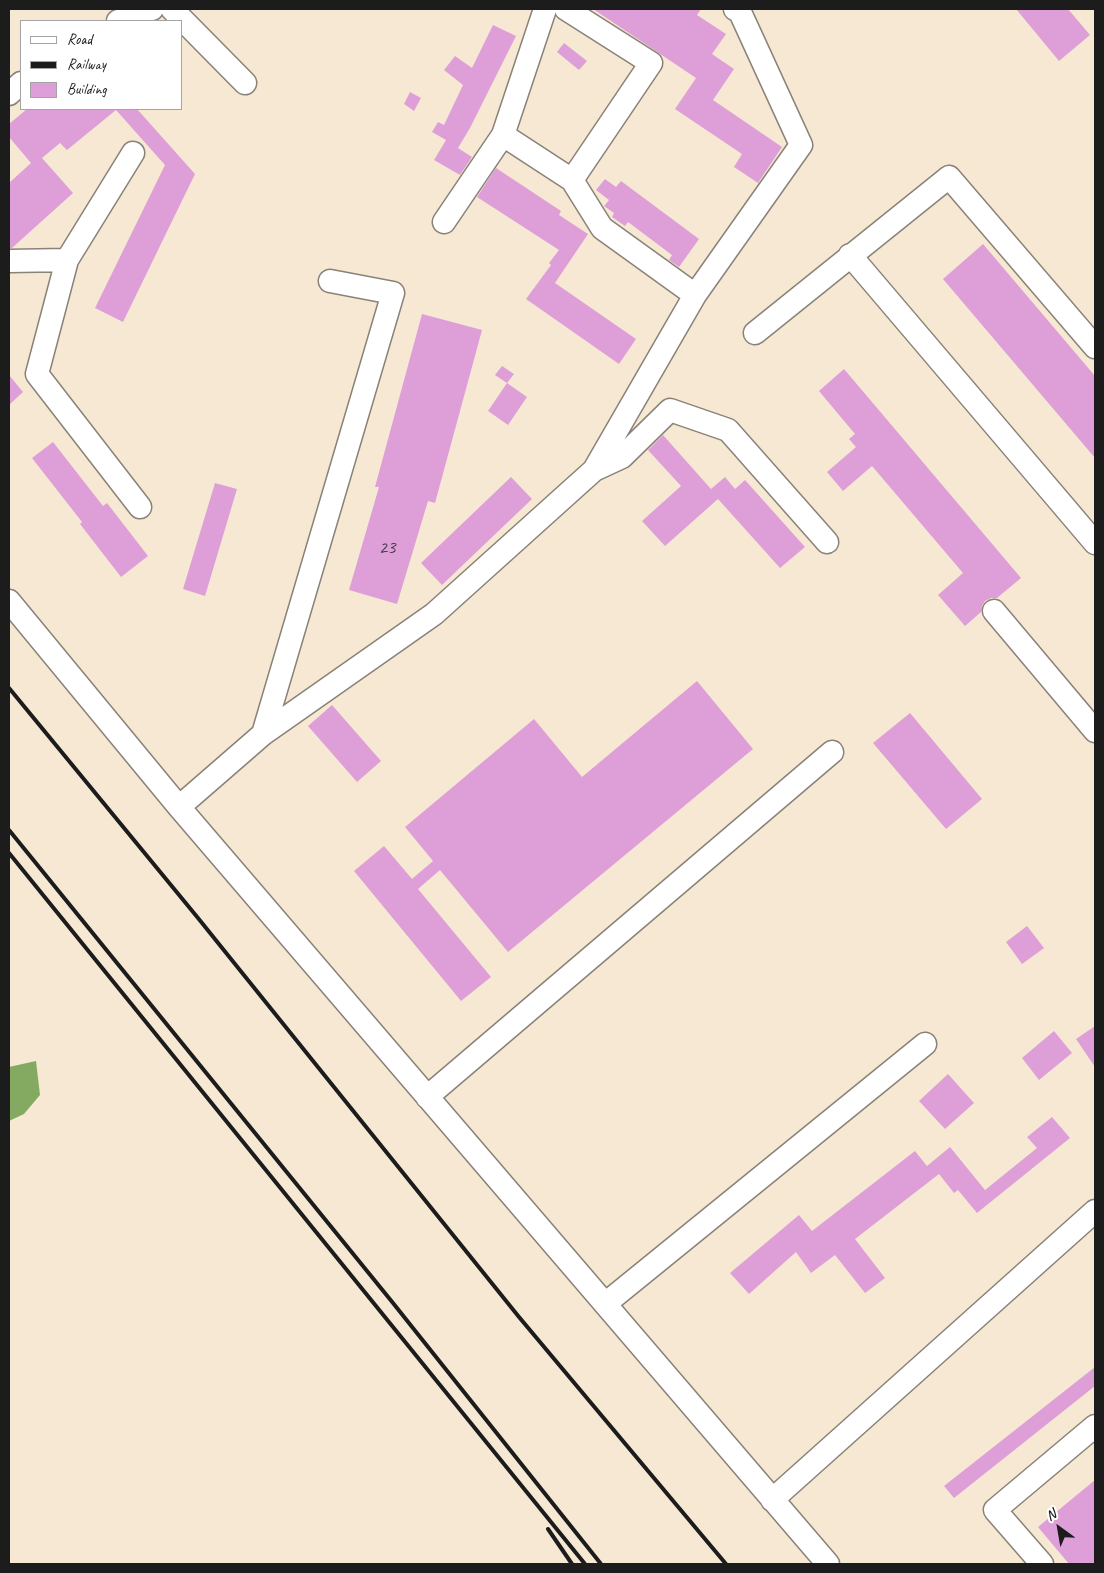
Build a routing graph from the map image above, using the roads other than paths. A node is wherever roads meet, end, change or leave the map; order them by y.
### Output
1 (152, 9) edge
2 (172, 9) edge
3 (546, 9) edge
4 (566, 9) edge
5 (735, 9) edge
6 (121, 20) edge
7 (245, 83) dead end
8 (20, 84) edge
9 (9, 94) edge
10 (503, 135) junction
11 (133, 153) dead end
12 (572, 180) junction
13 (444, 222) dead end
14 (850, 255) junction
15 (67, 260) junction
16 (9, 261) edge
17 (330, 281) dead end
18 (695, 295) junction
19 (755, 333) dead end
20 (1095, 347) edge
21 (594, 470) junction
22 (140, 507) dead end
23 (826, 542) dead end
24 (1095, 543) edge
25 (9, 601) edge
26 (994, 611) dead end
27 (1092, 720) edge
28 (263, 734) junction
29 (832, 752) dead end
30 (179, 807) junction
31 (925, 1044) dead end
32 (427, 1097) junction
33 (1095, 1211) edge
34 (605, 1304) junction
35 (1095, 1426) edge
36 (772, 1500) junction
37 (828, 1564) edge
38 (1042, 1564) edge

1 - 6 street
2 - 7 street
3 - 10 street
4 - 12 street
5 - 18 street
8 - 9 street
10 - 12 street
10 - 13 street
11 - 15 street
12 - 18 street
14 - 19 street
14 - 20 street
14 - 24 street
15 - 16 street
15 - 22 street
17 - 28 street
18 - 21 street
21 - 23 street
21 - 28 street
25 - 30 street
26 - 27 street
28 - 30 street
29 - 32 street
30 - 32 street
31 - 34 street
32 - 34 street
33 - 36 street
34 - 36 street
35 - 38 street
36 - 37 street

